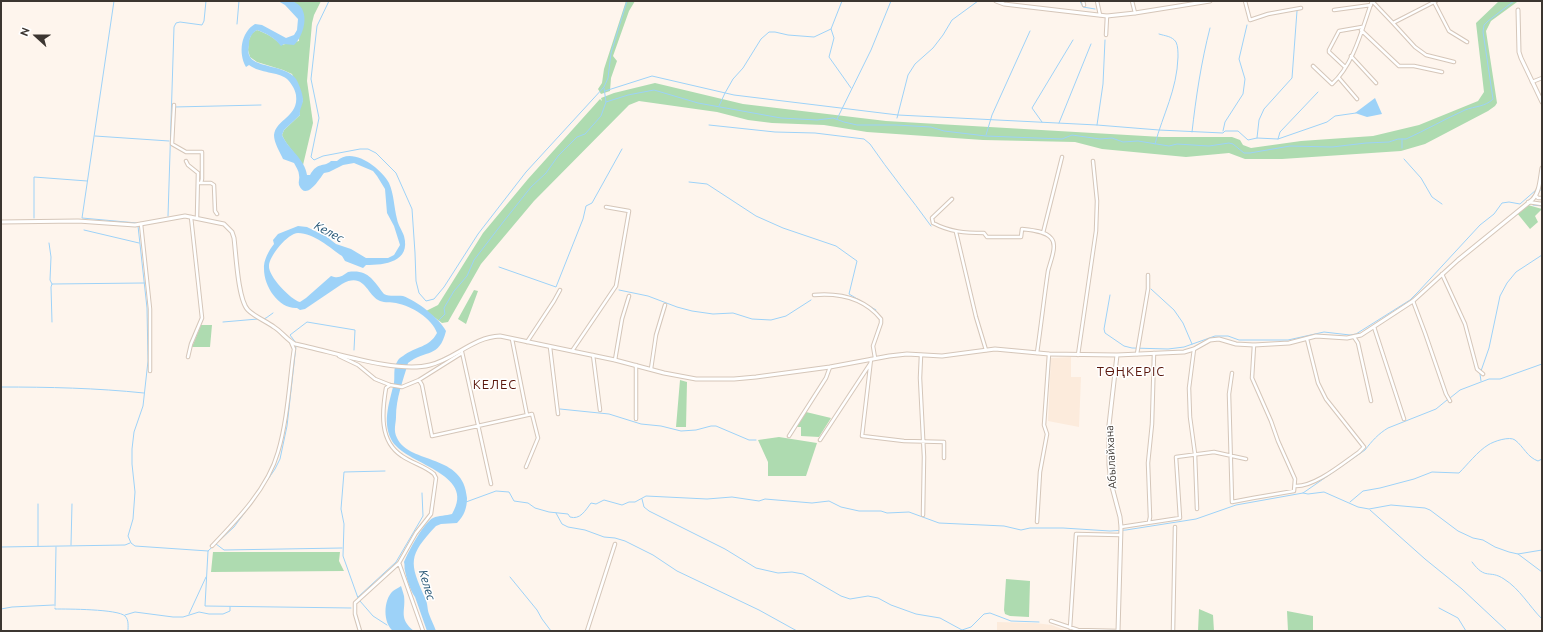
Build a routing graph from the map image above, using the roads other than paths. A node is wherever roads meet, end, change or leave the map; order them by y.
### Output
1 (996, 1) edge
2 (1083, 1) edge
3 (1096, 1) edge
4 (1132, 1) edge
5 (1210, 1) edge
6 (1245, 1) edge
7 (1372, 1) edge
8 (1435, 2) edge
9 (1004, 3) edge
10 (1084, 5) dead end
11 (1371, 5) junction
12 (1301, 8) dead end
13 (1334, 10) dead end
14 (1518, 10) dead end
15 (1135, 13) junction
16 (1100, 16) junction
17 (1107, 16) junction
18 (1393, 23) junction
19 (1362, 29) junction
20 (1106, 35) dead end
21 (1467, 42) dead end
22 (1351, 56) junction
23 (1454, 62) dead end
24 (1313, 66) dead end
25 (1345, 67) junction
26 (1442, 72) dead end
27 (1339, 78) junction
28 (1542, 78) edge
29 (1532, 82) junction
30 (1376, 83) dead end
31 (1357, 99) dead end
32 (1542, 102) edge
33 (174, 106) dead end
34 (1062, 157) dead end
35 (186, 161) dead end
36 (1093, 161) dead end
37 (1542, 168) edge
38 (199, 183) junction
39 (1539, 197) edge
40 (952, 199) dead end
41 (1528, 202) junction
42 (1535, 202) junction
43 (1542, 204) edge
44 (606, 207) dead end
45 (217, 214) dead end
46 (190, 216) junction
47 (197, 217) junction
48 (1, 222) edge
49 (138, 224) junction
50 (956, 232) junction
51 (1043, 233) junction
52 (1442, 274) junction
53 (1148, 275) dead end
54 (560, 290) dead end
55 (814, 295) dead end
56 (629, 296) dead end
57 (1412, 301) junction
58 (664, 305) dead end
59 (1374, 327) junction
60 (1354, 337) junction
61 (512, 339) junction
62 (1307, 339) junction
63 (291, 342) junction
64 (527, 342) junction
65 (1254, 345) junction
66 (550, 346) junction
67 (1194, 349) junction
68 (326, 350) junction
69 (986, 350) junction
70 (462, 351) junction
71 (572, 351) junction
72 (1154, 353) junction
73 (1037, 354) junction
74 (1049, 354) junction
75 (1116, 354) junction
76 (1137, 354) junction
77 (593, 355) junction
78 (921, 355) junction
79 (1078, 355) junction
80 (188, 357) dead end
81 (873, 359) junction
82 (615, 360) junction
83 (441, 361) junction
84 (870, 364) junction
85 (443, 365) junction
86 (636, 365) junction
87 (830, 367) junction
88 (651, 369) junction
89 (150, 371) dead end
90 (1232, 373) dead end
91 (1484, 374) dead end
92 (419, 380) junction
93 (383, 382) junction
94 (390, 385) junction
95 (386, 388) junction
96 (1450, 400) dead end
97 (1371, 401) dead end
98 (600, 410) dead end
99 (558, 414) dead end
100 (527, 415) junction
101 (636, 419) dead end
102 (1404, 419) dead end
103 (478, 426) junction
104 (788, 436) dead end
105 (820, 440) dead end
106 (924, 442) junction
107 (1194, 454) junction
108 (1230, 456) junction
109 (944, 458) dead end
110 (1246, 459) dead end
111 (526, 467) dead end
112 (491, 484) dead end
113 (1296, 486) junction
114 (1197, 509) dead end
115 (923, 515) dead end
116 (1037, 522) dead end
117 (1149, 522) junction
118 (1121, 527) junction
119 (1175, 527) dead end
120 (1121, 534) junction
121 (615, 544) dead end
122 (212, 546) dead end
123 (399, 563) junction
124 (1051, 621) dead end
125 (1070, 628) junction
126 (360, 631) edge
127 (423, 631) edge
128 (587, 631) edge
129 (1118, 631) edge
130 (1173, 631) edge

1 - 9 main road
2 - 10 street
3 - 16 street
4 - 15 street
5 - 15 main road
6 - 12 street
7 - 11 street
7 - 18 street
8 - 18 street
8 - 21 street
9 - 16 main road
11 - 13 street
11 - 19 street
14 - 29 main road
15 - 17 main road
16 - 17 main road
17 - 20 street
18 - 23 street
19 - 22 street
19 - 25 street
19 - 26 street
22 - 25 street
22 - 30 street
24 - 27 street
25 - 27 street
27 - 31 street
28 - 29 street
29 - 32 main road
33 - 38 street
34 - 51 street
35 - 38 street
36 - 79 street
37 - 39 main road
38 - 45 street
38 - 47 street
39 - 41 main road
39 - 42 street
40 - 50 street
41 - 42 street
41 - 52 main road
42 - 43 street
44 - 71 street
46 - 47 main road
46 - 49 main road
46 - 80 street
47 - 63 main road
48 - 49 main road
49 - 89 street
50 - 51 street
50 - 69 street
51 - 73 street
52 - 57 main road
52 - 91 street
53 - 76 street
54 - 64 street
55 - 81 street
56 - 82 street
57 - 59 main road
57 - 96 street
58 - 88 street
59 - 60 main road
59 - 102 street
60 - 62 main road
60 - 97 street
61 - 64 main road
61 - 70 main road
61 - 100 street
62 - 65 main road
62 - 113 street
63 - 68 main road
63 - 122 street
64 - 66 main road
65 - 67 main road
65 - 113 street
66 - 71 main road
66 - 99 street
67 - 72 main road
67 - 107 street
68 - 83 main road
68 - 93 street
69 - 73 main road
69 - 78 main road
70 - 83 main road
70 - 85 street
70 - 103 street
71 - 77 main road
72 - 76 main road
72 - 117 street
73 - 74 main road
74 - 79 main road
74 - 116 street
75 - 76 main road
75 - 79 main road
75 - 118 main road, Абылайхана
77 - 82 main road
77 - 98 street
78 - 81 main road
78 - 106 street
81 - 84 street
81 - 87 main road
82 - 86 main road
83 - 85 street
84 - 105 street
84 - 106 street
85 - 92 street
86 - 88 main road
86 - 101 street
87 - 88 main road
87 - 104 street
90 - 108 street
92 - 94 street
92 - 103 street
93 - 94 street
93 - 95 street
94 - 95 street
95 - 123 street
100 - 103 street
100 - 111 street
103 - 112 street
106 - 109 street
106 - 115 street
107 - 108 street
107 - 114 street
107 - 117 street
108 - 110 street
108 - 113 street
117 - 118 street
118 - 120 main road, Абылайхана
119 - 130 street
120 - 125 street
120 - 129 main road, Абылайхана
121 - 128 street
123 - 126 street
123 - 127 street
124 - 125 street
125 - 129 street

